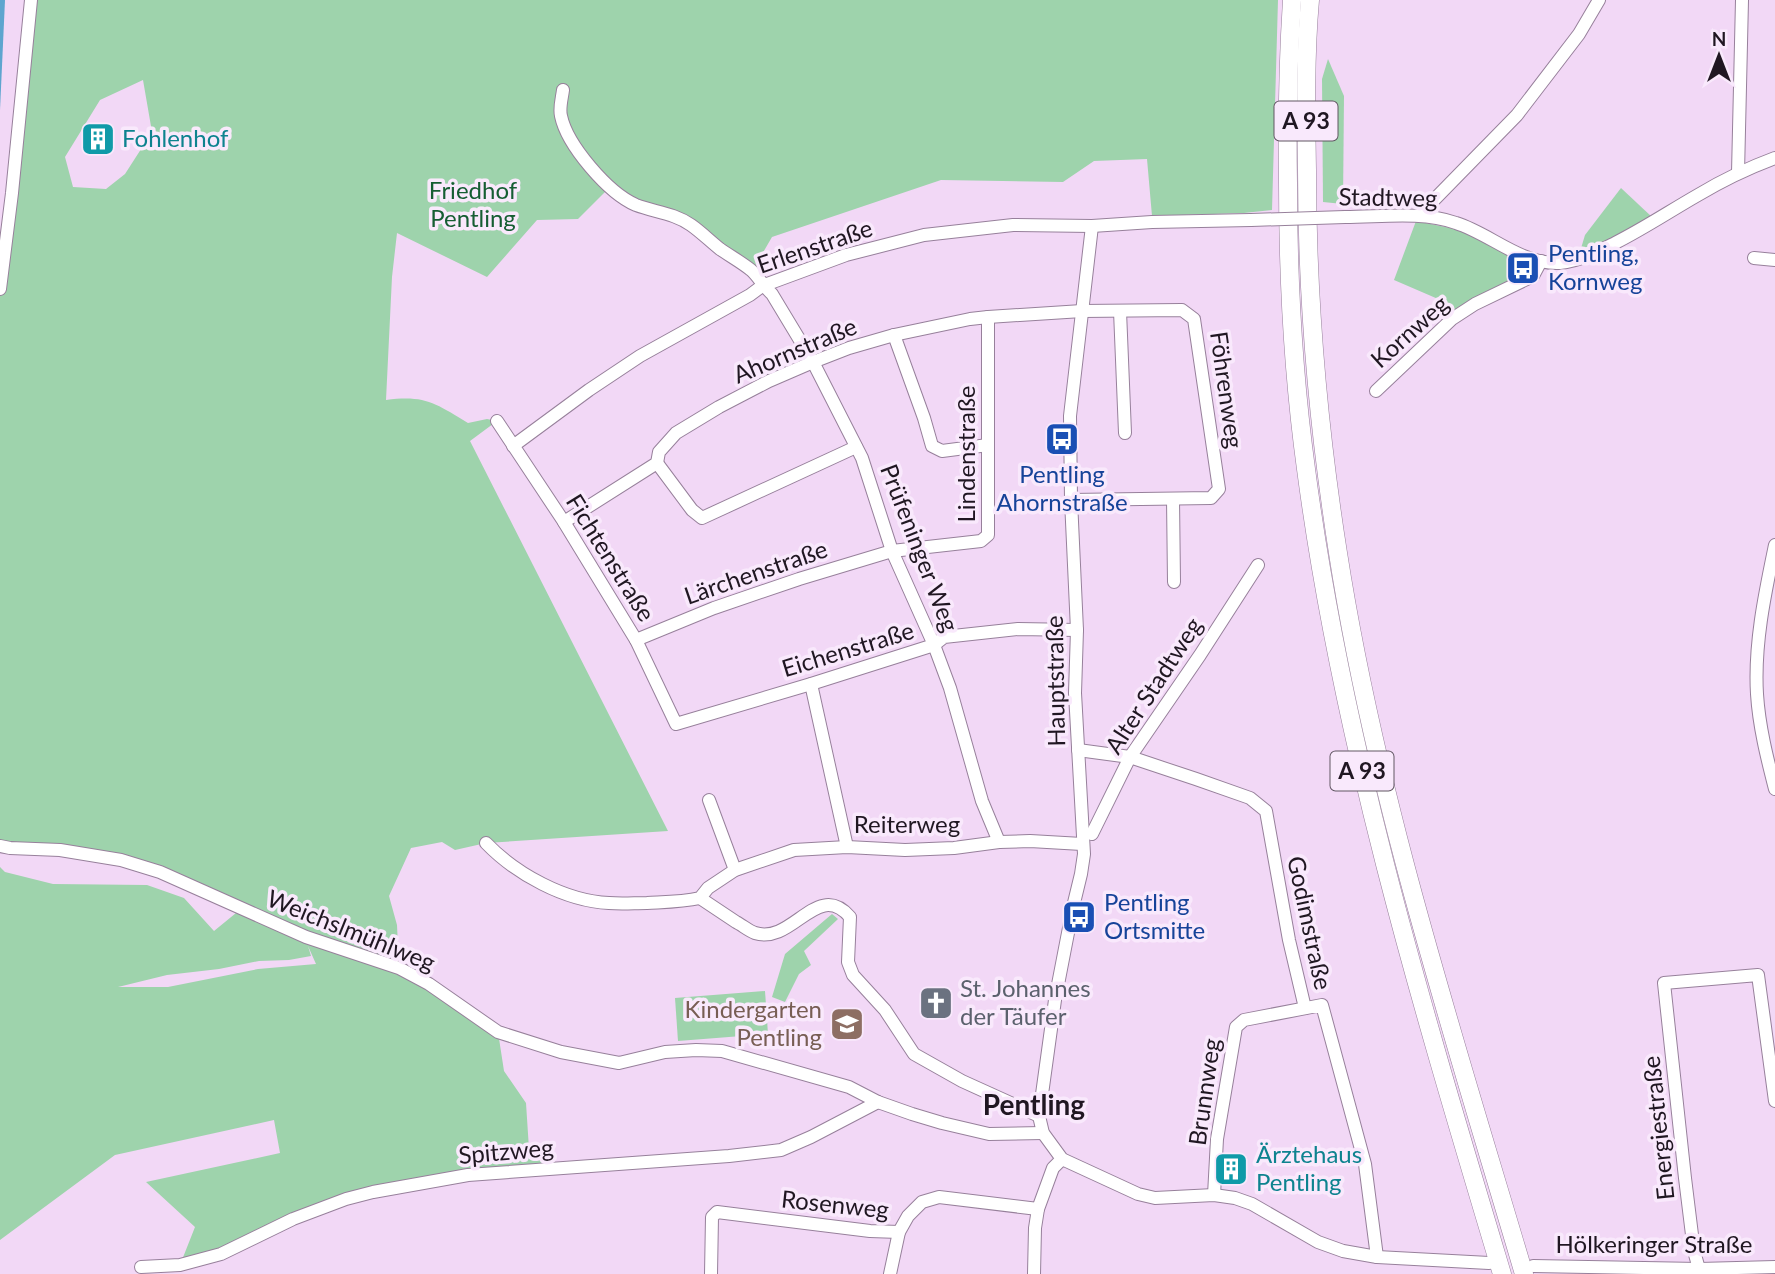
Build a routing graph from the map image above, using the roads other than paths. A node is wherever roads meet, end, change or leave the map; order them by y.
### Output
1 (32, 0) edge
2 (1292, 0) edge
3 (1598, 0) edge
4 (1742, 0) edge
5 (1310, 4) edge
6 (563, 90) dead end
7 (1775, 158) edge
8 (1738, 173) junction
9 (1423, 216) junction
10 (1092, 226) junction
11 (1754, 258) dead end
12 (1775, 260) edge
13 (1541, 261) junction
14 (762, 286) junction
15 (0, 289) edge
16 (1082, 311) junction
17 (1120, 311) junction
18 (988, 317) junction
19 (894, 335) junction
20 (813, 362) junction
21 (1376, 391) dead end
22 (496, 421) dead end
23 (1125, 433) dead end
24 (988, 445) junction
25 (513, 446) junction
26 (856, 447) junction
27 (657, 463) junction
28 (1173, 499) junction
29 (1071, 500) junction
30 (564, 522) junction
31 (1775, 545) edge
32 (892, 551) junction
33 (1258, 565) dead end
34 (1174, 582) dead end
35 (1077, 630) junction
36 (636, 640) junction
37 (934, 645) junction
38 (811, 684) junction
39 (676, 724) joint
40 (1078, 750) junction
41 (1129, 757) junction
42 (1775, 789) edge
43 (709, 800) dead end
44 (1092, 834) dead end
45 (999, 842) junction
46 (486, 843) dead end
47 (1082, 844) junction
48 (0, 846) edge
49 (847, 847) junction
50 (735, 870) junction
51 (700, 898) junction
52 (1305, 1009) junction
53 (1775, 1101) edge
54 (878, 1102) junction
55 (1039, 1116) junction
56 (1043, 1133) junction
57 (1062, 1159) junction
58 (1214, 1195) junction
59 (1038, 1209) junction
60 (898, 1233) junction
61 (1377, 1257) junction
62 (141, 1267) dead end
63 (1445, 1267) edge
64 (1775, 1267) edge
65 (1496, 1269) edge
66 (1699, 1269) junction
67 (1528, 1270) edge
68 (711, 1274) edge
69 (890, 1274) edge
70 (1034, 1274) edge

1 - 15 street
2 - 65 highway, A 93
3 - 9 street
4 - 8 street
5 - 67 highway, A 93
6 - 14 street, Prüfeninger Weg
7 - 8 street, Stadtweg
8 - 13 street, Stadtweg
9 - 10 street, Stadtweg, bridge
9 - 13 street, Stadtweg
10 - 14 street, Erlenstraße
10 - 16 street, Hauptstraße
11 - 12 street
13 - 21 street, Kornweg
14 - 20 street, Prüfeninger Weg
14 - 25 street, Erlenstraße
16 - 17 street, Föhrenweg
16 - 18 street, Ahornstraße
16 - 29 street, Hauptstraße
17 - 23 street
17 - 28 street, Föhrenweg
18 - 19 street, Ahornstraße
18 - 24 street, Lindenstraße
19 - 20 street, Ahornstraße
19 - 24 street
20 - 26 street, Prüfeninger Weg
20 - 27 street, Ahornstraße
22 - 25 street, Fichtenstraße
24 - 32 street, Lindenstraße
25 - 30 street, Fichtenstraße
26 - 27 street
26 - 32 street, Prüfeninger Weg
27 - 30 street, Ahornstraße
28 - 29 street, Föhrenweg
28 - 34 street
29 - 35 street, Hauptstraße
30 - 36 street, Fichtenstraße
31 - 42 street
32 - 36 street, Lärchenstraße
32 - 37 street, Prüfeninger Weg
33 - 41 street, Alter Stadtweg
35 - 37 street, Eichenstraße
35 - 40 street, Hauptstraße
36 - 39 street, Fichtenstraße
37 - 38 street, Eichenstraße
37 - 45 street, Prüfeninger Weg
38 - 39 street, Eichenstraße
38 - 49 street
40 - 41 street, Godimstraße
40 - 47 street, Hauptstraße
41 - 44 street, Alter Stadtweg
41 - 52 street, Godimstraße
43 - 50 street
45 - 47 street, Reiterweg
45 - 49 street, Reiterweg
46 - 51 street
47 - 55 street, Hauptstraße
48 - 54 street, Weichslmühlweg
49 - 50 street, Reiterweg
50 - 51 street, Reiterweg
51 - 55 street
52 - 58 street, Brunnweg
52 - 61 street, Godimstraße
53 - 66 street, Energiestraße
54 - 56 street, Weichslmühlweg
54 - 62 street, Spitzweg
55 - 56 street, Hauptstraße
56 - 57 street
57 - 58 street
57 - 59 street
58 - 61 street
59 - 60 street, Rosenweg
59 - 70 street
60 - 68 street, Rosenweg
60 - 69 street
61 - 63 street
63 - 65 street
64 - 66 street, Hölkeringer Straße
66 - 67 street, Hölkeringer Straße

